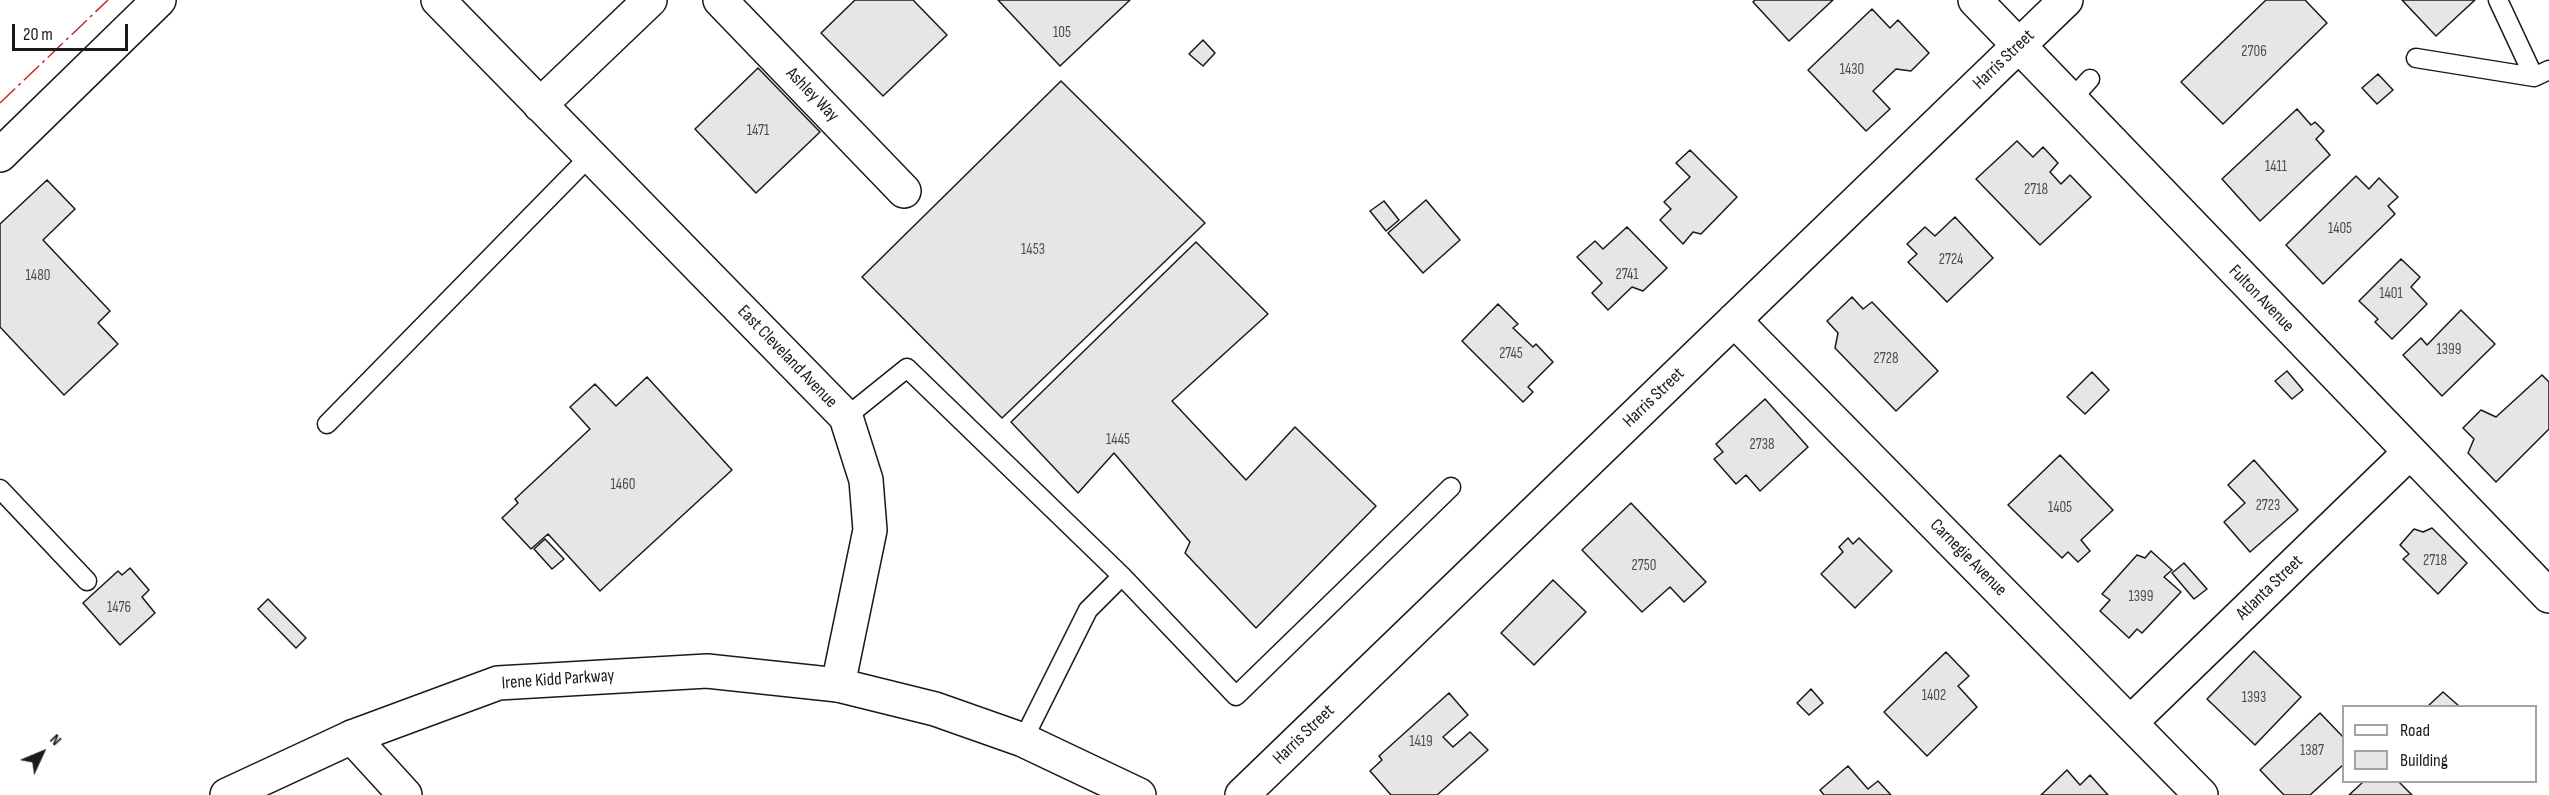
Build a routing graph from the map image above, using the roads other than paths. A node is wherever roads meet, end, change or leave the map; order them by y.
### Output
1 (438, 0) edge
2 (650, 0) edge
3 (720, 0) edge
4 (1975, 0) edge
5 (2066, 0) edge
6 (2498, 0) edge
7 (153, 2) edge
8 (2019, 46) junction
9 (2416, 58) dead end
10 (2542, 74) edge
11 (540, 105) junction
12 (0, 155) edge
13 (590, 156) junction
14 (904, 191) dead end
15 (1734, 320) junction
16 (846, 417) junction
17 (327, 424) dead end
18 (2409, 453) junction
19 (1451, 487) dead end
20 (0, 489) edge
21 (1122, 576) junction
22 (87, 581) dead end
23 (2549, 596) edge
24 (838, 686) junction
25 (2130, 723) junction
26 (352, 737) junction
27 (1023, 740) junction
28 (227, 795) edge
29 (405, 795) edge
30 (1139, 795) edge
31 (1242, 795) edge
32 (2201, 795) edge

1 - 11 street, East Cleveland Avenue
2 - 11 street
3 - 14 street, Ashley Way
4 - 8 street, Fulton Avenue
5 - 8 street, Harris Street
6 - 10 lane
7 - 12 street
8 - 15 street, Harris Street
8 - 18 street, Fulton Avenue
9 - 10 lane
11 - 13 street, East Cleveland Avenue
13 - 16 street, East Cleveland Avenue
13 - 17 lane
15 - 25 street, Carnegie Avenue
15 - 31 street, Harris Street
16 - 21 lane
16 - 24 street, East Cleveland Avenue
18 - 23 street, Fulton Avenue
18 - 25 street, Atlanta Street
19 - 21 lane
20 - 22 lane
21 - 27 lane
24 - 26 street, Irene Kidd Parkway
24 - 27 street
25 - 32 street, Carnegie Avenue
26 - 28 street, Irene Kidd Parkway
26 - 29 street
27 - 30 street

